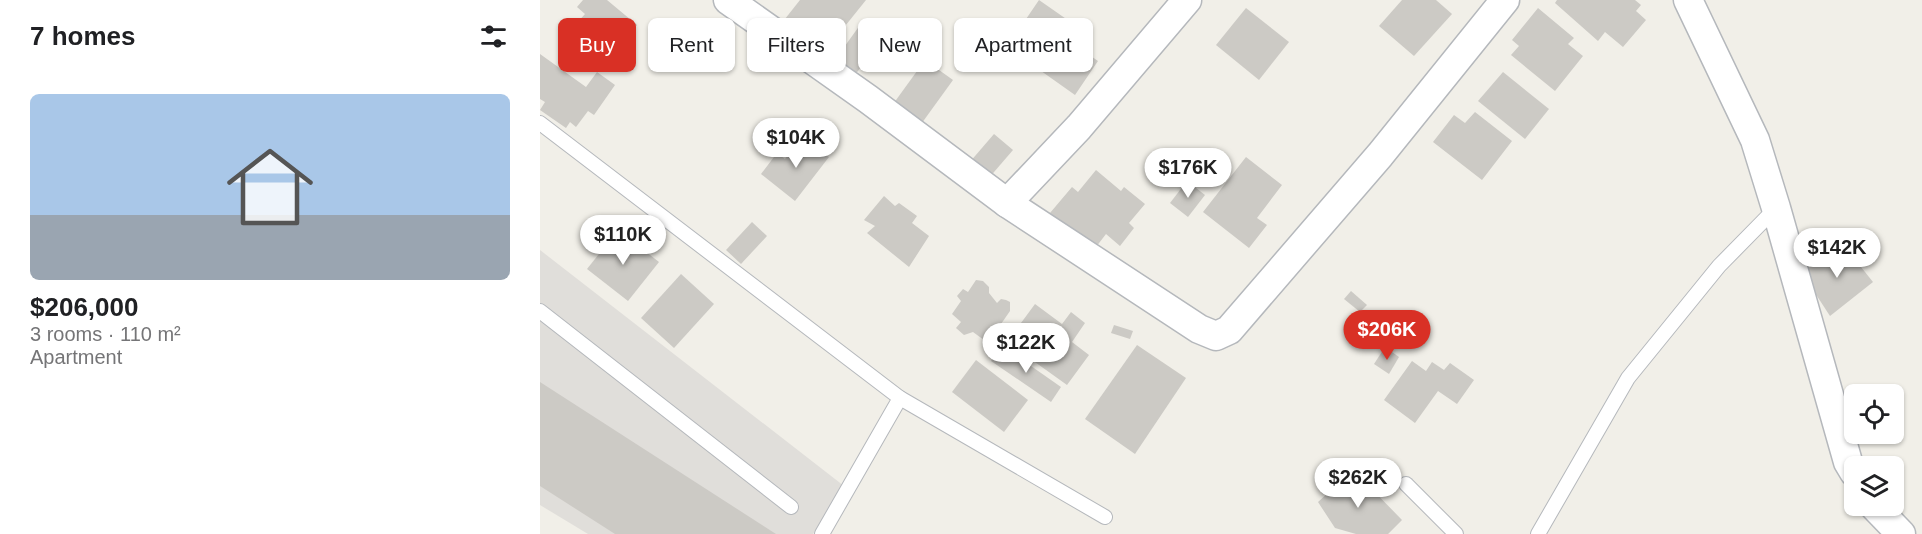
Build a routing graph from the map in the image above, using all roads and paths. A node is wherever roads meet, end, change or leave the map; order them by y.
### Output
1 (728, 0) edge
2 (1187, 0) edge
3 (1505, 0) edge
4 (1688, 0) edge
5 (540, 123) edge
6 (1007, 203) junction
7 (1776, 208) junction
8 (540, 311) edge
9 (900, 398) junction
10 (1846, 456) edge
11 (1406, 484) dead end
12 (791, 507) dead end
13 (1884, 516) edge
14 (1105, 517) dead end
15 (822, 534) edge
16 (1456, 534) edge
17 (1538, 534) edge
18 (1901, 534) edge

1 - 6 street
2 - 6 street
3 - 6 street
4 - 7 street
5 - 9 lane
7 - 10 street
7 - 17 lane
8 - 12 lane
9 - 14 lane
9 - 15 lane
11 - 16 lane
13 - 18 street

